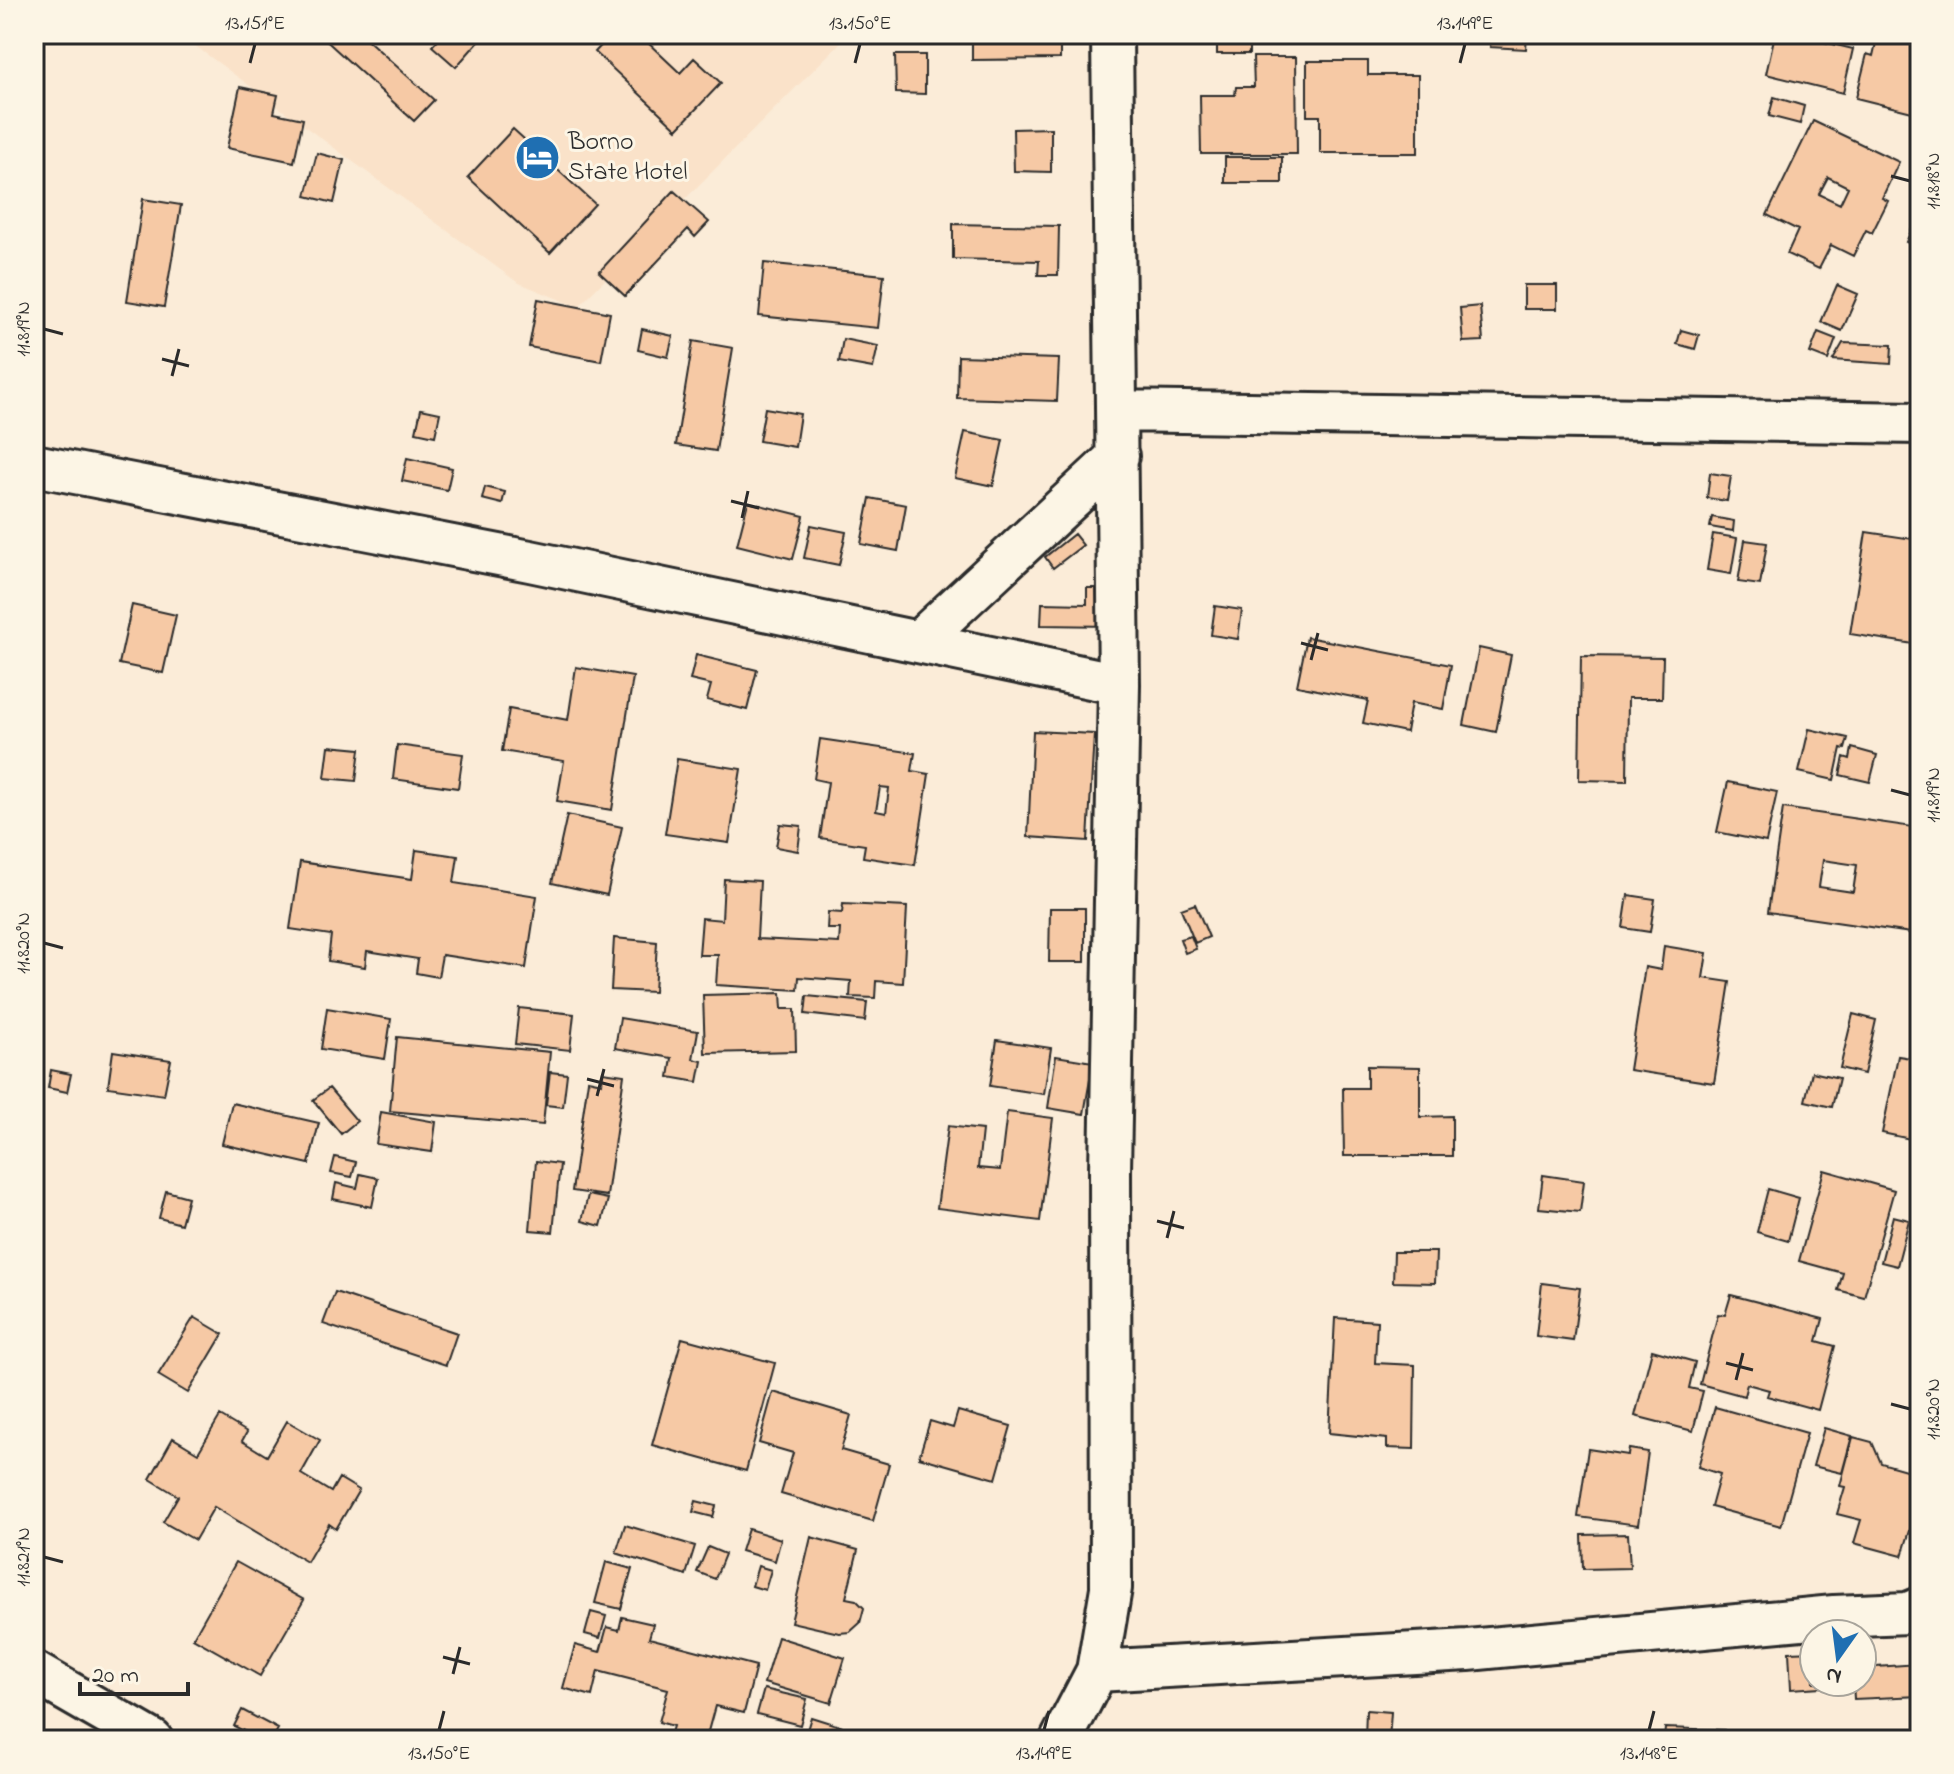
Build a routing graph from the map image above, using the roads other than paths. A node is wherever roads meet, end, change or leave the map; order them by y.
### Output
1 (1112, 34) edge
2 (1118, 411) junction
3 (1920, 423) edge
4 (1118, 456) junction
5 (34, 465) edge
6 (918, 642) junction
7 (1119, 684) junction
8 (1920, 1608) edge
9 (1097, 1671) junction
10 (34, 1672) edge
11 (152, 1740) edge
12 (1061, 1740) edge

1 - 2 street
2 - 3 street
2 - 4 street
4 - 6 street
4 - 7 street
5 - 6 street
6 - 7 street
7 - 9 street
8 - 9 street
9 - 12 street
10 - 11 street

